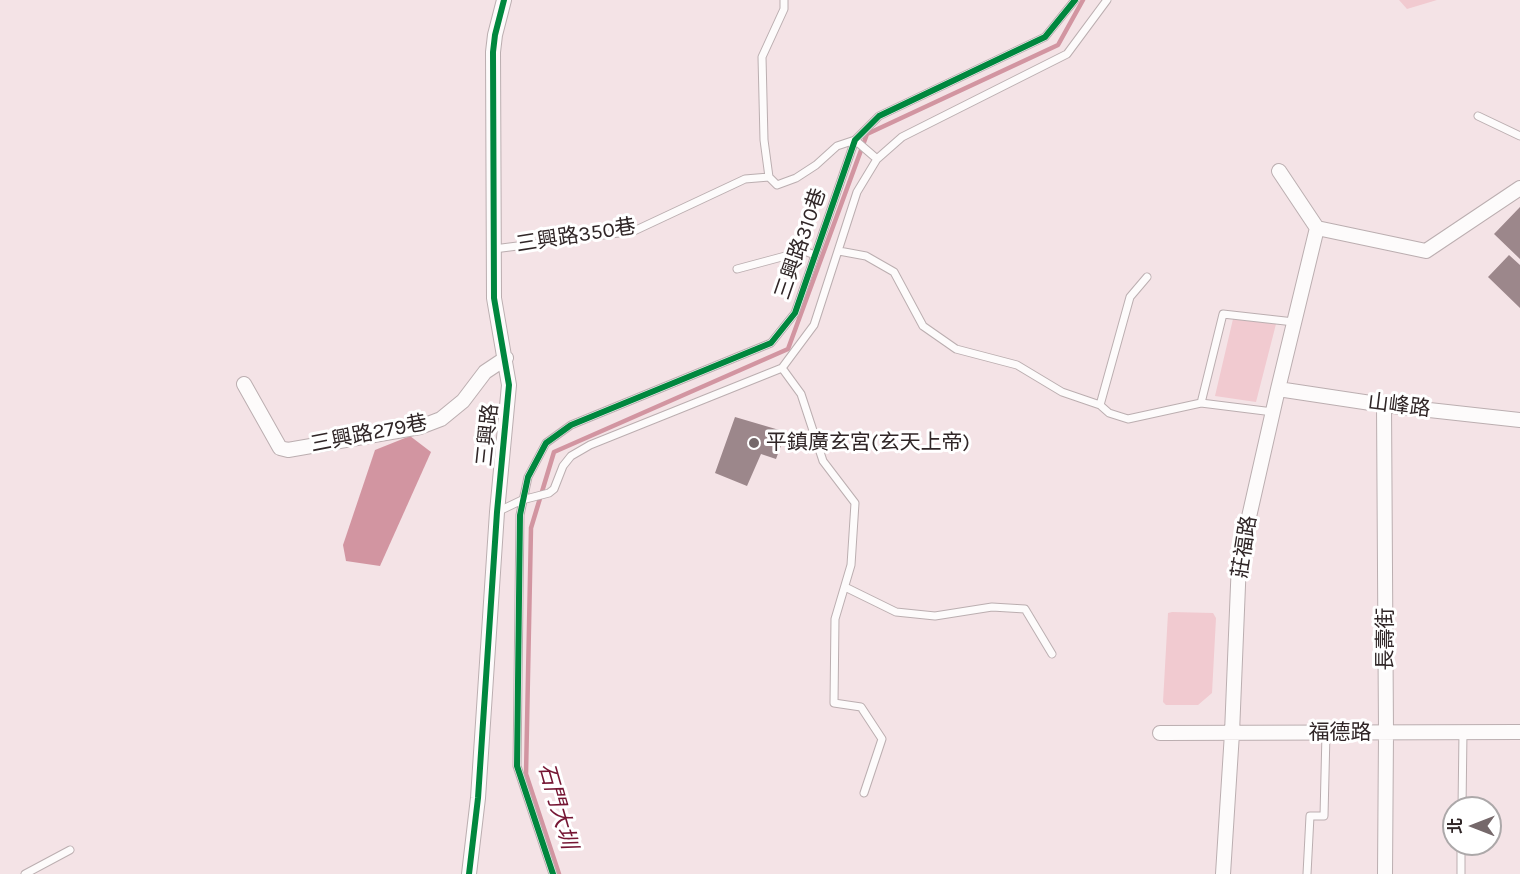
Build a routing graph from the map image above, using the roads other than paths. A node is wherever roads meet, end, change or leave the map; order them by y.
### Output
1 (504, 0) edge
2 (784, 0) edge
3 (1075, 0) edge
4 (1107, 0) edge
5 (1478, 116) dead end
6 (1520, 136) edge
7 (857, 142) junction
8 (875, 158) junction
9 (1278, 171) dead end
10 (769, 177) junction
11 (1520, 188) edge
12 (1317, 228) junction
13 (494, 249) junction
14 (839, 251) junction
15 (815, 255) junction
16 (736, 269) dead end
17 (1148, 277) dead end
18 (1294, 322) junction
19 (506, 358) junction
20 (782, 368) junction
21 (244, 384) dead end
22 (1278, 389) junction
23 (1201, 404) junction
24 (1100, 405) junction
25 (1384, 405) junction
26 (1273, 412) junction
27 (1520, 420) edge
28 (524, 499) junction
29 (497, 512) junction
30 (844, 587) junction
31 (1052, 654) dead end
32 (1463, 732) junction
33 (1520, 732) edge
34 (1160, 733) dead end
35 (1232, 733) junction
36 (1326, 733) junction
37 (1386, 733) junction
38 (864, 793) dead end
39 (1462, 796) edge
40 (70, 850) dead end
41 (1461, 856) edge
42 (25, 874) edge
43 (469, 874) edge
44 (553, 874) edge
45 (1223, 874) edge
46 (1307, 874) edge
47 (1385, 874) edge
48 (1461, 874) edge

1 - 13 street, 三興路
2 - 10 lane
3 - 7 lane, 三興路310巷
4 - 8 lane, 三興路310巷
5 - 6 lane
7 - 8 lane
7 - 10 lane, 三興路350巷
7 - 15 lane, 三興路310巷
8 - 14 lane, 三興路310巷
9 - 12 street
10 - 13 lane, 三興路350巷
11 - 12 street
12 - 18 street, 莊福路
13 - 19 street, 三興路
14 - 20 lane, 三興路310巷
14 - 24 lane
15 - 16 lane
15 - 28 lane, 三興路310巷
17 - 24 lane
18 - 22 street, 莊福路
18 - 23 lane
19 - 21 street, 三興路279巷
19 - 29 street, 三興路
20 - 28 lane
20 - 30 lane
22 - 25 street, 山峰路
22 - 26 street, 莊福路
23 - 24 lane
23 - 26 lane
25 - 27 street, 山峰路
25 - 37 street, 長壽街
26 - 35 street, 莊福路
28 - 29 lane
28 - 44 lane, 三興路310巷
29 - 43 street, 三興路
30 - 31 lane
30 - 38 lane
32 - 33 street, 福德路
32 - 37 street, 福德路
32 - 39 lane
34 - 35 street, 福德路
35 - 36 street, 福德路
35 - 45 street, 莊福路
36 - 37 street, 福德路
36 - 46 lane
37 - 47 street, 長壽街
40 - 42 lane
41 - 48 lane

